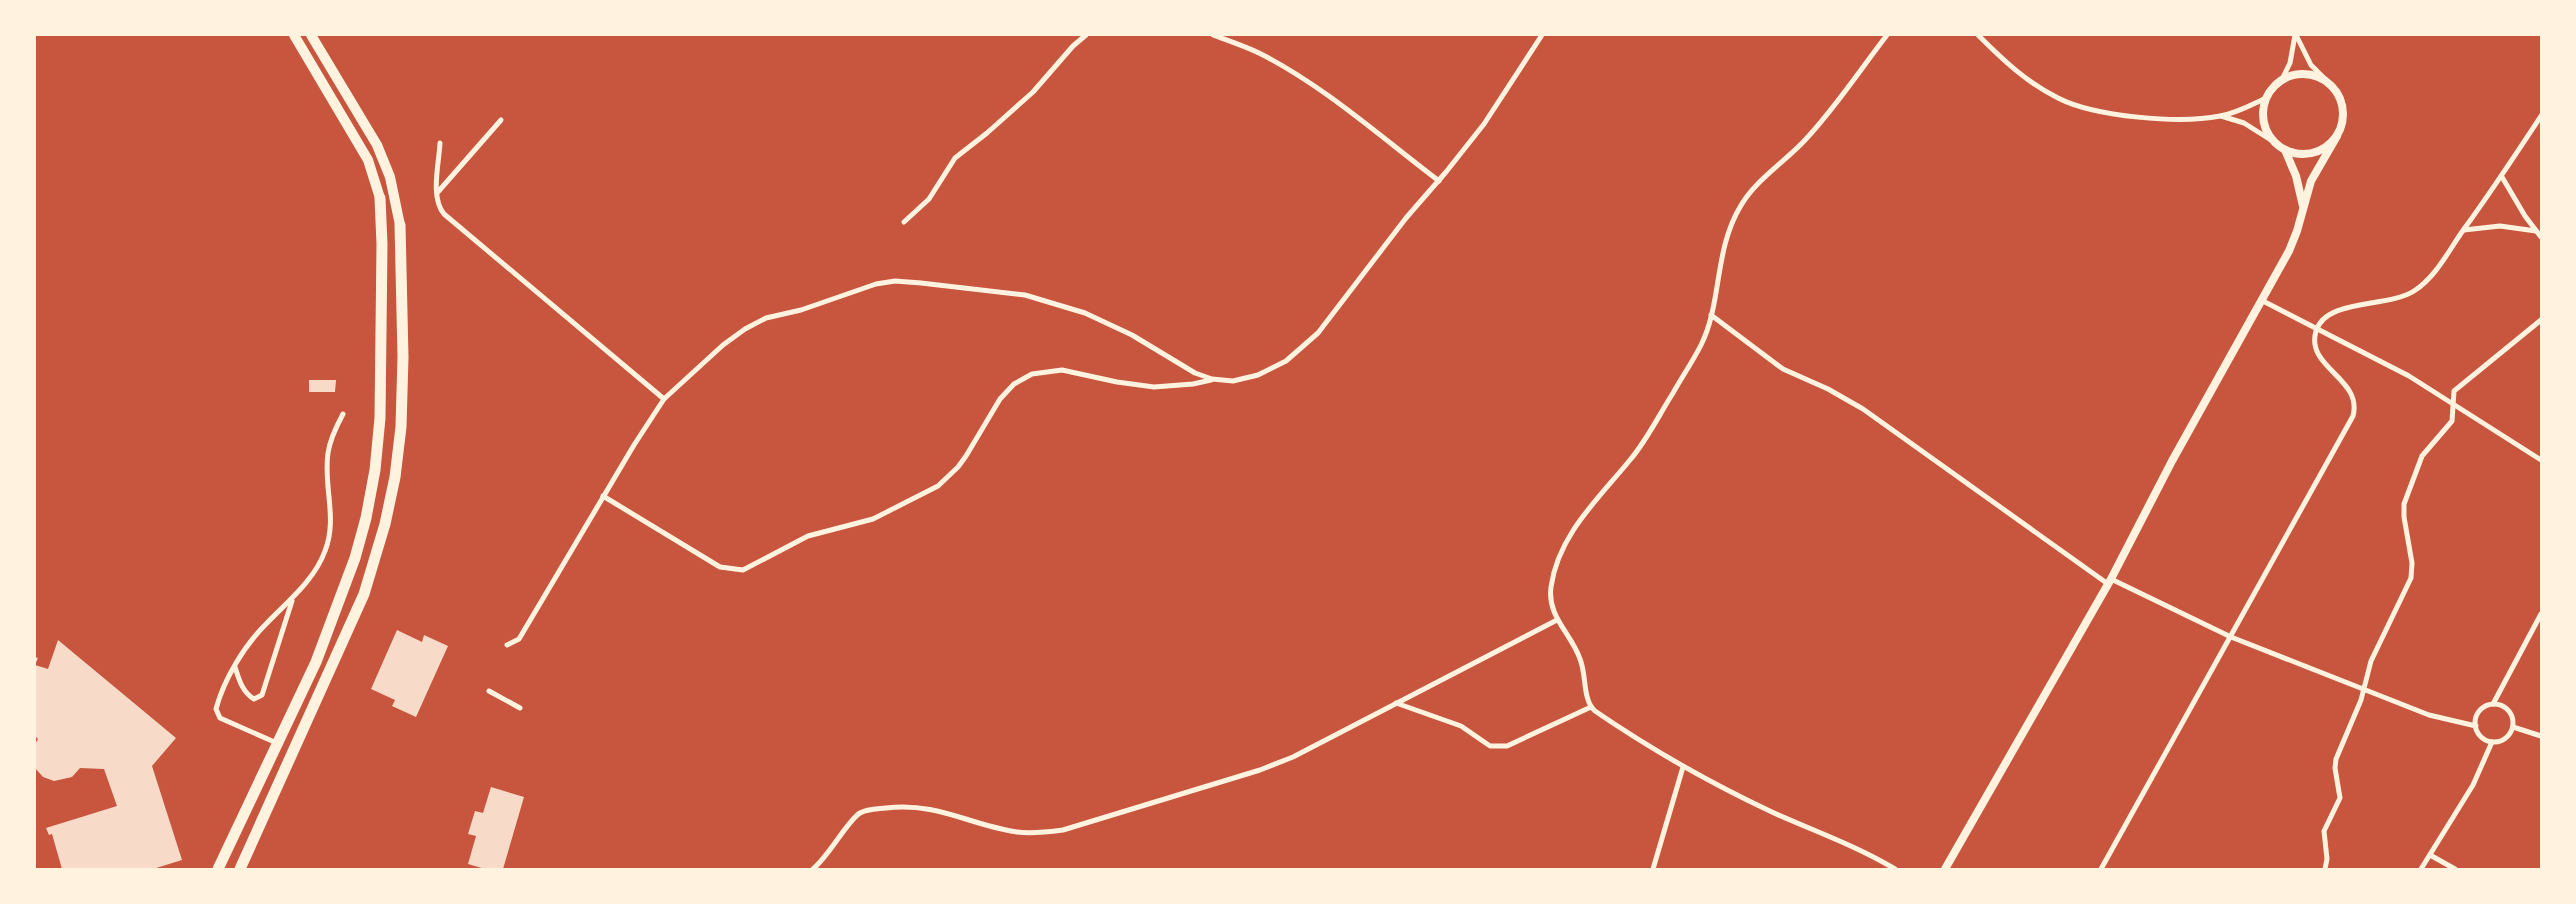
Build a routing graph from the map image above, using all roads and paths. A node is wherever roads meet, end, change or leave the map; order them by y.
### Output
1 (294, 35) edge
2 (311, 35) edge
3 (1086, 35) edge
4 (1213, 35) edge
5 (1542, 35) edge
6 (1886, 35) edge
7 (1978, 35) edge
8 (2295, 35) edge
9 (2282, 79) junction
10 (2326, 80) junction
11 (2266, 98) junction
12 (2221, 116) junction
13 (2541, 116) edge
14 (501, 120) dead end
15 (2337, 136) junction
16 (2274, 142) junction
17 (440, 143) dead end
18 (2285, 150) junction
19 (2502, 177) junction
20 (1439, 181) junction
21 (437, 193) junction
22 (380, 198) joint
23 (2303, 208) junction
24 (904, 222) dead end
25 (400, 225) joint
26 (2464, 230) junction
27 (2536, 231) junction
28 (2541, 237) edge
29 (2261, 300) junction
30 (1711, 315) junction
31 (2541, 320) edge
32 (2316, 329) junction
33 (1212, 379) junction
34 (664, 399) junction
35 (2454, 406) junction
36 (343, 414) dead end
37 (2541, 460) edge
38 (603, 496) junction
39 (2109, 582) junction
40 (293, 598) junction
41 (2541, 614) edge
42 (1557, 620) junction
43 (2231, 637) junction
44 (507, 645) dead end
45 (235, 667) junction
46 (2364, 688) junction
47 (489, 692) dead end
48 (1396, 703) junction
49 (2493, 704) junction
50 (1591, 707) junction
51 (520, 708) dead end
52 (2476, 726) junction
53 (2513, 728) junction
54 (2541, 736) edge
55 (2492, 742) junction
56 (279, 744) junction
57 (1683, 767) junction
58 (2430, 855) junction
59 (243, 865) edge
60 (218, 868) edge
61 (814, 869) edge
62 (1653, 869) edge
63 (1895, 869) edge
64 (1946, 869) edge
65 (2100, 869) edge
66 (2325, 869) edge
67 (2421, 869) edge
68 (2455, 869) edge

1 - 22 main road
2 - 25 main road
3 - 24 street
4 - 20 street
5 - 20 street
6 - 30 street
7 - 12 street
8 - 9 street
8 - 10 street
9 - 10 street
9 - 11 street
10 - 15 street
11 - 12 street
11 - 16 street
12 - 16 street
13 - 19 street
14 - 21 street
15 - 18 street
15 - 23 street
16 - 18 street
17 - 21 street
18 - 23 street
19 - 26 street
19 - 27 street
20 - 33 street
21 - 34 street
22 - 56 highway
23 - 29 street
25 - 59 highway
26 - 27 street
26 - 32 street
27 - 28 street
29 - 32 street
29 - 39 street
30 - 39 street
30 - 42 street
31 - 35 street
32 - 35 street
32 - 43 street
33 - 34 street
33 - 38 street
34 - 38 street
35 - 37 street
35 - 46 street
36 - 40 street
38 - 44 street
39 - 43 street
39 - 64 street
40 - 45 street
40 - 45 street
41 - 49 street
42 - 48 street
42 - 50 street
43 - 46 street
43 - 65 street
45 - 56 street
46 - 52 street
46 - 66 street
47 - 51 street
48 - 50 street
48 - 61 street
49 - 52 street
49 - 53 street
50 - 57 street
52 - 55 street
53 - 54 street
53 - 55 street
55 - 58 street
56 - 60 highway
57 - 62 street
57 - 63 street
58 - 67 street
58 - 68 street

